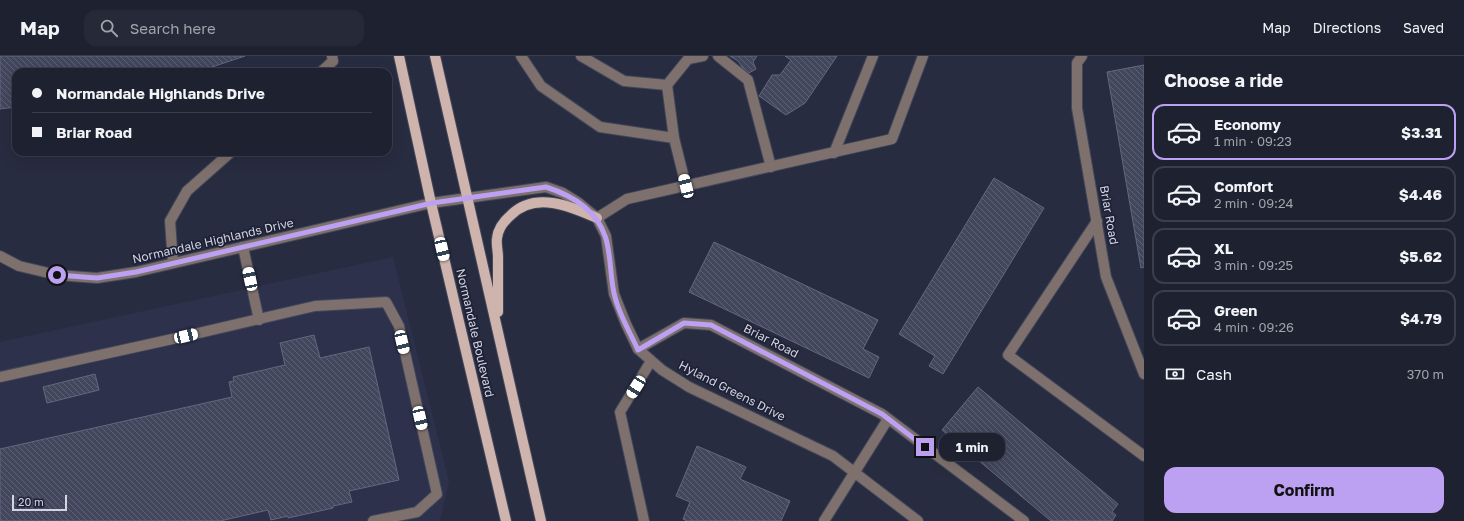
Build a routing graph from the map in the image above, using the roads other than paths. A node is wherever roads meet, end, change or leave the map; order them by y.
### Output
1 (332, 56) edge
2 (399, 56) edge
3 (435, 56) edge
4 (521, 56) edge
5 (581, 56) edge
6 (703, 56) edge
7 (718, 56) edge
8 (873, 56) edge
9 (923, 56) edge
10 (1082, 56) edge
11 (325, 68) edge
12 (667, 85) junction
13 (674, 138) junction
14 (834, 153) junction
15 (226, 156) edge
16 (771, 167) junction
17 (686, 186) junction
18 (468, 198) junction
19 (432, 203) junction
20 (597, 218) junction
21 (1097, 221) junction
22 (243, 247) junction
23 (0, 256) edge
24 (173, 263) junction
25 (259, 320) junction
26 (497, 328) junction
27 (638, 350) junction
28 (651, 361) junction
29 (1144, 374) edge
30 (0, 377) edge
31 (888, 419) junction
32 (1144, 456) edge
33 (854, 473) junction
34 (397, 519) edge
35 (373, 521) edge
36 (506, 521) edge
37 (541, 521) edge
38 (644, 521) edge
39 (824, 521) edge
40 (918, 521) edge
41 (1024, 521) edge

1 - 11 street
2 - 19 main road, Normandale Boulevard
3 - 18 main road, Normandale Boulevard
4 - 13 street
5 - 12 street
6 - 12 street
7 - 16 street
8 - 14 street
9 - 14 street
10 - 21 street, Briar Road
12 - 13 street
13 - 17 street
14 - 16 street
15 - 24 street
16 - 17 street
17 - 20 street
18 - 19 street, Hyland Greens Drive
18 - 20 street, Hyland Greens Drive
18 - 26 main road, Normandale Boulevard
19 - 22 street, Normandale Highlands Drive
19 - 36 main road, Normandale Boulevard
20 - 26 main road
20 - 27 street, Hyland Greens Drive
21 - 29 street, Briar Road
21 - 32 street
22 - 24 street, Normandale Highlands Drive
22 - 25 street
23 - 24 street, Normandale Highlands Drive
25 - 30 street
25 - 34 street
26 - 37 main road, Normandale Boulevard
27 - 28 street, Hyland Greens Drive
27 - 31 street, Briar Road
28 - 33 street, Hyland Greens Drive
28 - 38 street
31 - 33 street
31 - 41 street, Briar Road
33 - 39 street
33 - 40 street, Hyland Greens Drive
34 - 35 street

